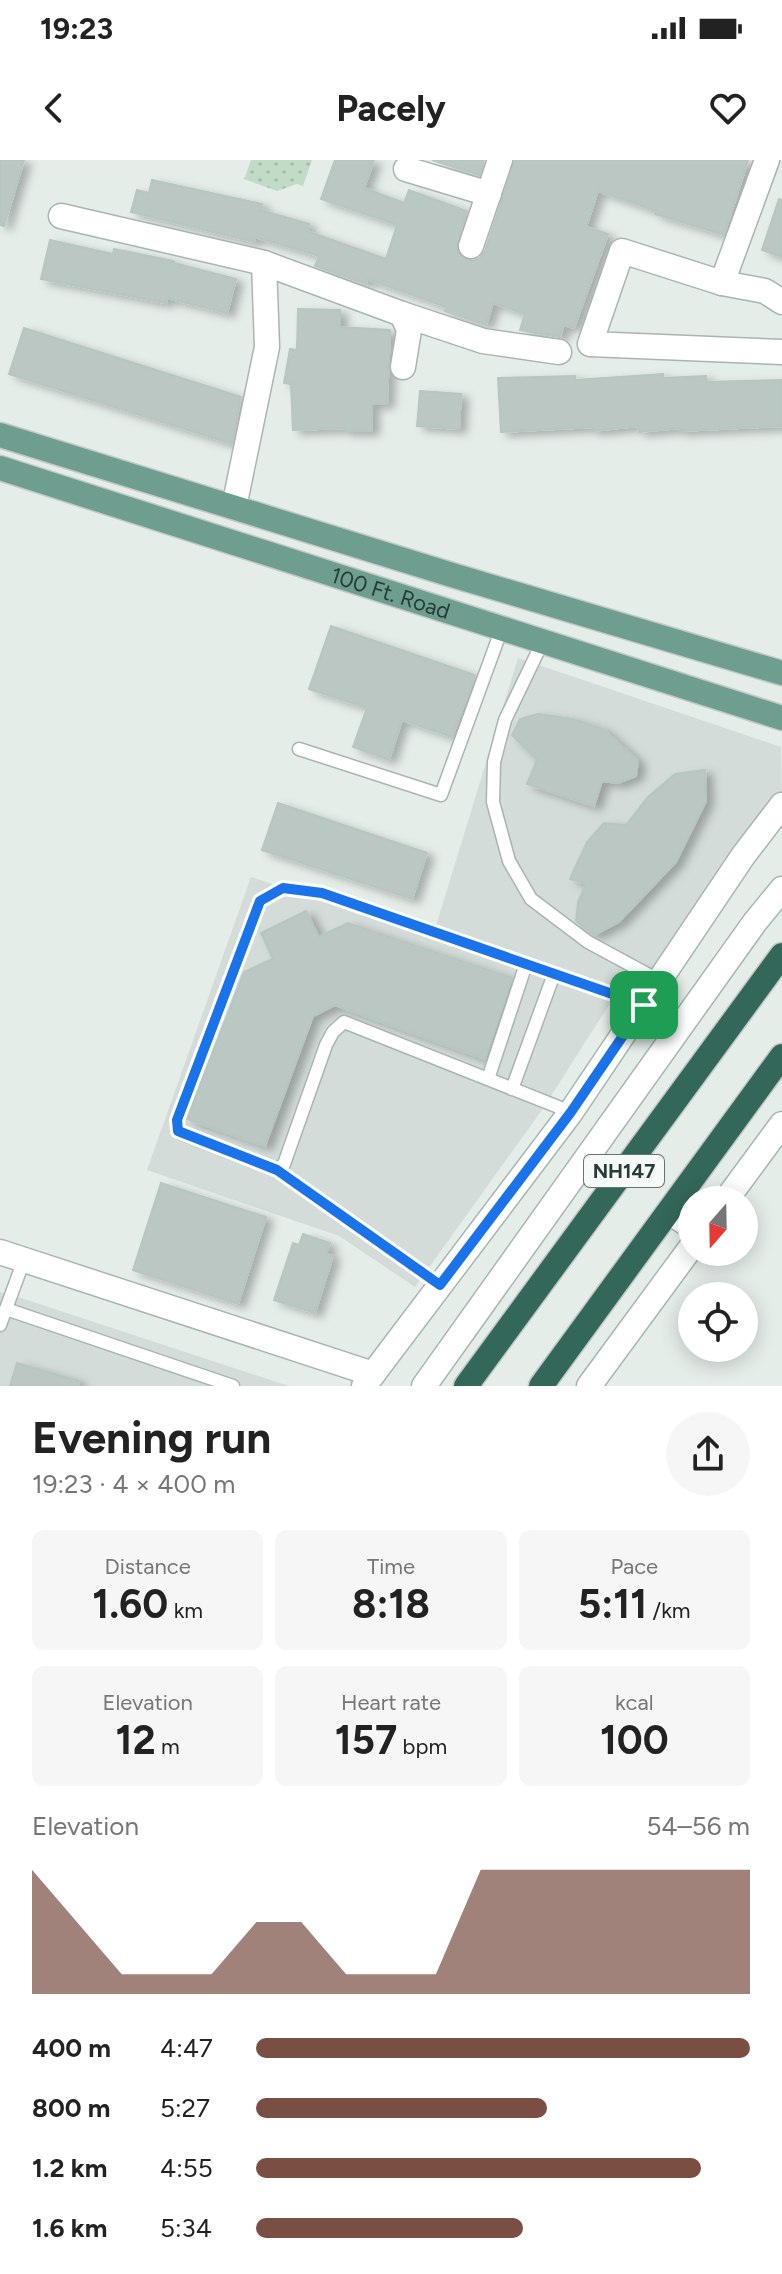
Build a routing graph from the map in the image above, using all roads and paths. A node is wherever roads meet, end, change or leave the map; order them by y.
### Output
1 (500, 160) edge
2 (767, 160) edge
3 (406, 169) dead end
4 (489, 194) junction
5 (61, 216) dead end
6 (471, 246) dead end
7 (264, 263) junction
8 (722, 283) junction
9 (782, 302) edge
10 (402, 314) junction
11 (559, 352) dead end
12 (782, 352) edge
13 (403, 367) dead end
14 (0, 435) edge
15 (0, 468) edge
16 (234, 507) junction
17 (502, 628) junction
18 (543, 641) junction
19 (782, 673) edge
20 (782, 718) edge
21 (299, 749) dead end
22 (782, 805) edge
23 (782, 889) edge
24 (782, 955) edge
25 (526, 964) junction
26 (554, 974) junction
27 (660, 981) junction
28 (644, 1005) junction
29 (782, 1056) edge
30 (488, 1079) junction
31 (512, 1089) junction
32 (571, 1112) junction
33 (782, 1124) edge
34 (277, 1170) junction
35 (736, 1186) edge
36 (669, 1212) junction
37 (678, 1218) edge
38 (0, 1252) edge
39 (24, 1260) junction
40 (678, 1265) edge
41 (440, 1285) junction
42 (6, 1309) junction
43 (0, 1325) edge
44 (368, 1380) edge
45 (233, 1386) edge
46 (424, 1386) edge
47 (466, 1386) edge
48 (541, 1386) edge
49 (589, 1386) edge

1 - 4 street
2 - 8 street
3 - 4 street
4 - 6 street
5 - 7 street
7 - 10 street
7 - 16 street
8 - 9 street
8 - 12 street
10 - 11 street
10 - 13 street
14 - 16 main road, 100 Ft. Road
15 - 17 main road, 100 Ft. Road
16 - 19 main road, 100 Ft. Road
17 - 18 main road, 100 Ft. Road
17 - 21 lane
18 - 20 main road, 100 Ft. Road
18 - 27 lane
22 - 27 street
23 - 46 street
24 - 47 highway, NH147
25 - 26 lane
25 - 30 lane
25 - 34 lane
26 - 28 lane
26 - 31 lane
27 - 28 street
28 - 32 street
29 - 36 highway, NH147
30 - 31 lane
30 - 34 lane
31 - 32 lane
32 - 41 street
33 - 35 street
34 - 41 lane
36 - 37 street
36 - 48 highway, NH147
38 - 39 street
39 - 42 lane
39 - 44 street
40 - 49 street
41 - 44 street
42 - 43 lane
42 - 45 lane

